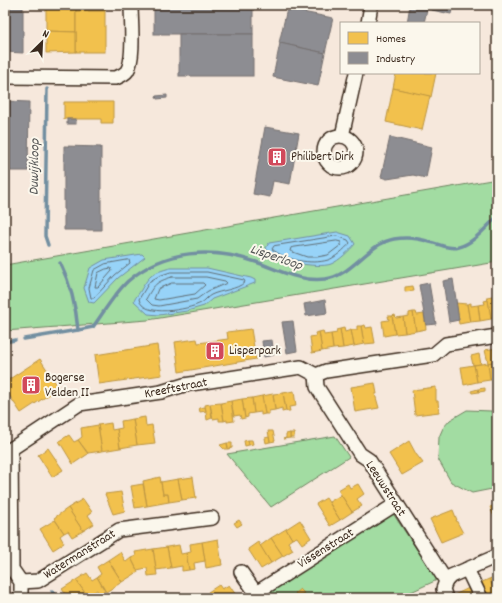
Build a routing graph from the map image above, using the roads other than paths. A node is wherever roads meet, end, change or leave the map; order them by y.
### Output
1 (131, 5) edge
2 (372, 5) edge
3 (368, 22) edge
4 (356, 74) edge
5 (5, 77) edge
6 (342, 136) dead end
7 (497, 336) edge
8 (316, 375) junction
9 (396, 504) junction
10 (212, 518) dead end
11 (497, 556) edge
12 (467, 569) junction
13 (241, 572) dead end
14 (446, 581) junction
15 (21, 582) junction
16 (257, 596) edge
17 (21, 598) edge
18 (446, 598) edge
19 (481, 598) edge

1 - 5 street
2 - 3 street
4 - 6 street
7 - 8 street
8 - 9 street, Leeuwstraat
8 - 15 street, Kreeftstraat
9 - 14 street, Leeuwstraat
9 - 16 street, Vissenstraat
10 - 15 street, Watermanstraat
11 - 12 street
12 - 14 street
12 - 19 street
13 - 16 street, Vissenstraat
14 - 18 street
15 - 17 street, Kreeftstraat

